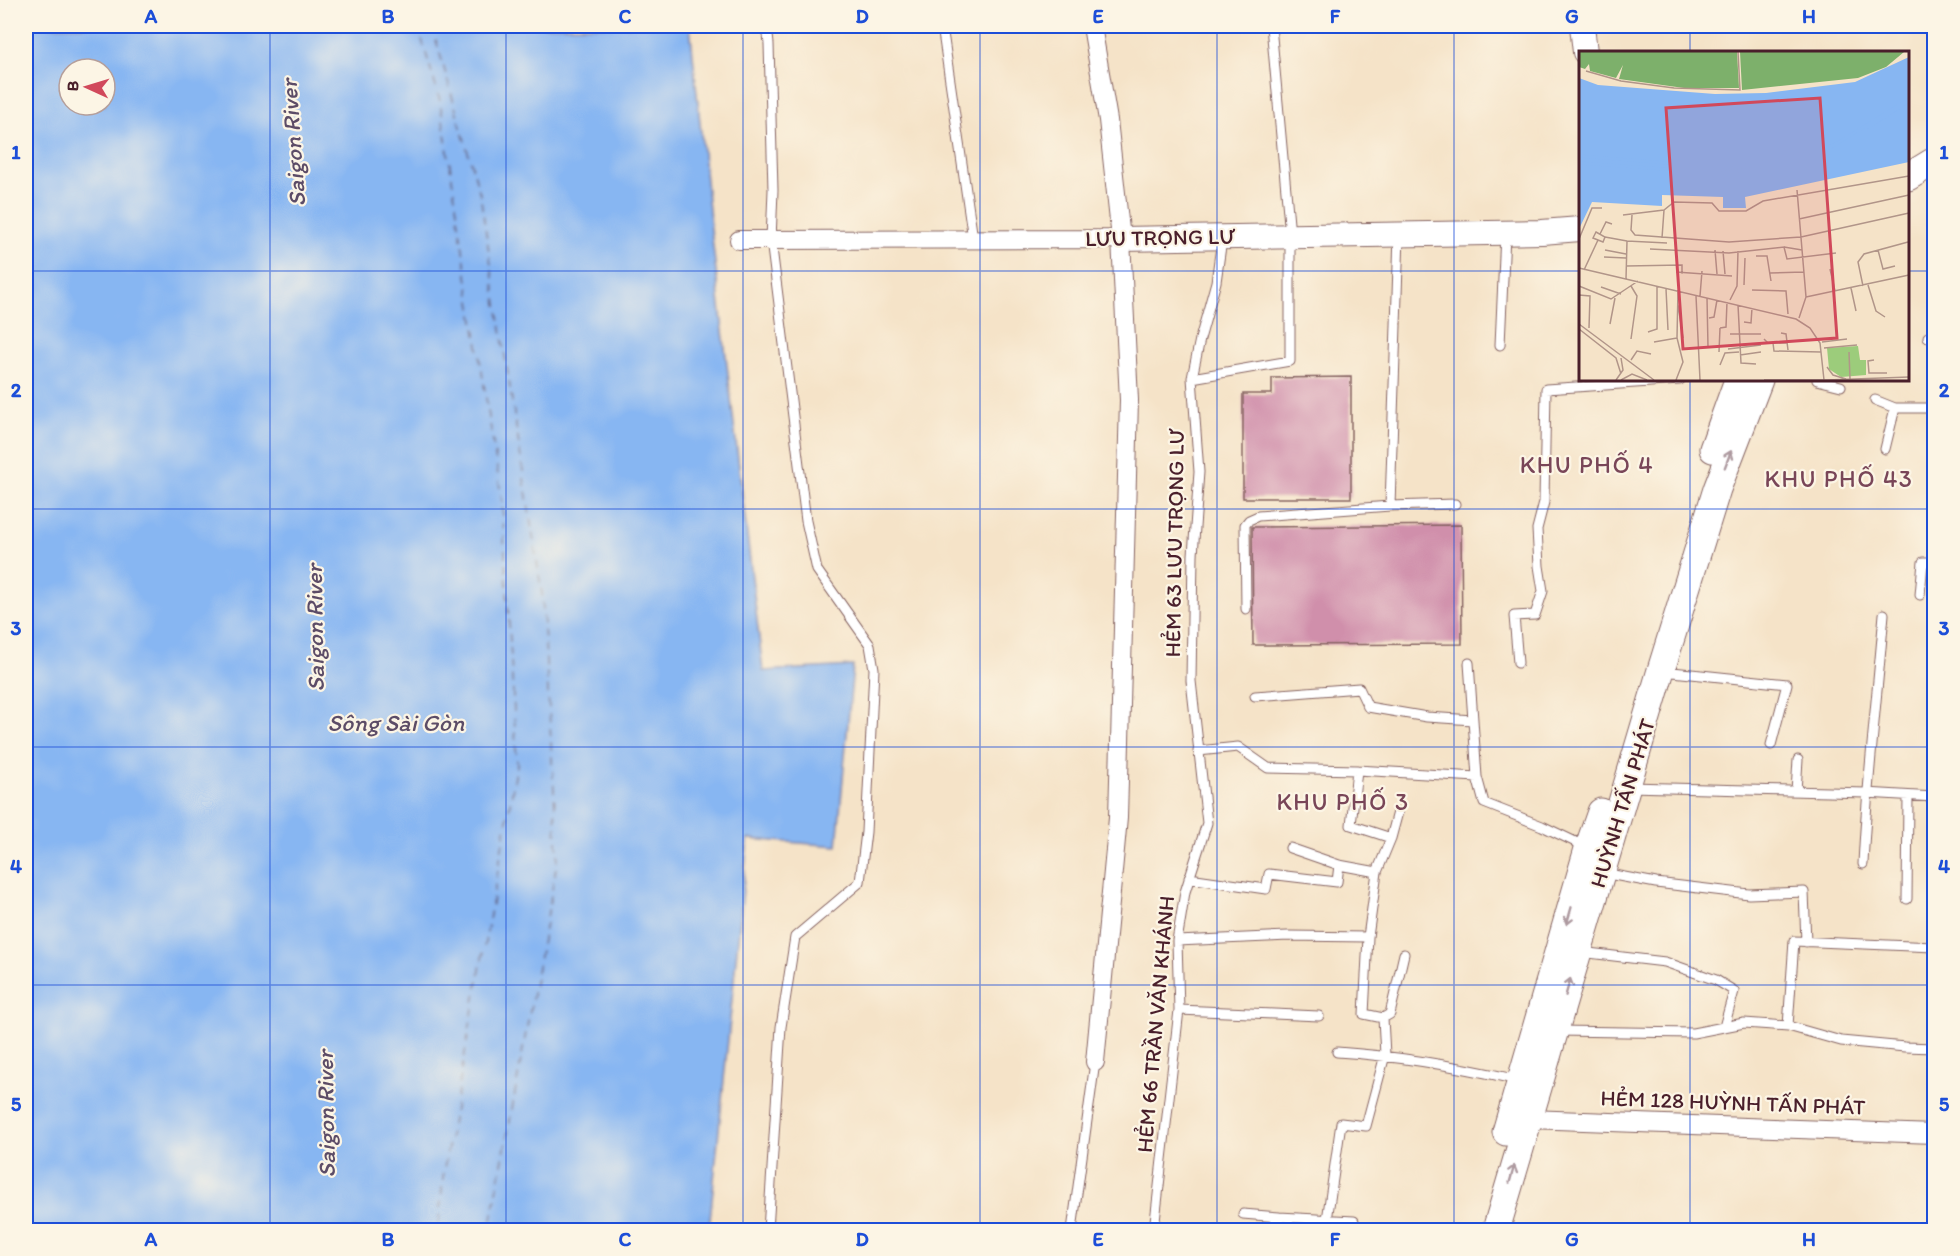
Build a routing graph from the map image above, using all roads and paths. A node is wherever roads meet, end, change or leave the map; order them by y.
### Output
1 (767, 26) edge
2 (942, 26) edge
3 (1092, 26) edge
4 (1271, 26) edge
5 (1582, 26) edge
6 (1585, 51) edge
7 (1935, 142) edge
8 (1909, 156) edge
9 (1935, 161) edge
10 (1909, 176) edge
11 (1579, 229) edge
12 (1505, 232) junction
13 (1400, 233) junction
14 (1290, 235) junction
15 (1222, 236) junction
16 (973, 239) junction
17 (1121, 239) junction
18 (739, 240) dead end
19 (771, 240) junction
20 (1500, 345) dead end
21 (1192, 378) junction
22 (1665, 381) edge
23 (1738, 381) edge
24 (1759, 381) edge
25 (1821, 381) edge
26 (1841, 386) dead end
27 (1875, 400) dead end
28 (1895, 408) junction
29 (1935, 408) edge
30 (1885, 449) dead end
31 (1455, 504) dead end
32 (1390, 506) junction
33 (1935, 562) edge
34 (1920, 595) dead end
35 (1246, 609) dead end
36 (1884, 614) dead end
37 (1468, 663) dead end
38 (1518, 663) dead end
39 (1661, 670) junction
40 (1255, 696) dead end
41 (1473, 720) junction
42 (1771, 745) dead end
43 (1198, 751) junction
44 (1798, 760) dead end
45 (1357, 770) junction
46 (1477, 777) junction
47 (1618, 786) junction
48 (1796, 791) junction
49 (1866, 793) junction
50 (1908, 796) junction
51 (1935, 797) edge
52 (1398, 812) dead end
53 (1207, 823) joint
54 (1391, 838) junction
55 (1290, 848) dead end
56 (1588, 849) junction
57 (1863, 864) dead end
58 (1339, 865) junction
59 (1377, 872) junction
60 (1600, 873) junction
61 (1189, 878) junction
62 (1907, 899) dead end
63 (1368, 937) junction
64 (1178, 941) junction
65 (1806, 942) junction
66 (1935, 947) edge
67 (1578, 952) junction
68 (1404, 954) dead end
69 (1179, 1010) junction
70 (1318, 1016) dead end
71 (1383, 1018) junction
72 (1788, 1026) junction
73 (1724, 1027) junction
74 (1555, 1031) junction
75 (1935, 1048) edge
76 (1336, 1052) dead end
77 (1385, 1055) junction
78 (1095, 1062) joint
79 (1533, 1073) junction
80 (1529, 1119) junction
81 (1935, 1134) edge
82 (1243, 1214) dead end
83 (1279, 1217) junction
84 (1327, 1220) junction
85 (1353, 1221) dead end
86 (768, 1230) edge
87 (1072, 1230) edge
88 (1154, 1230) edge
89 (1278, 1230) edge
90 (1328, 1230) edge
91 (1477, 1230) edge
92 (1496, 1230) edge

1 - 19 lane
2 - 16 lane
3 - 17 street
4 - 14 lane
5 - 6 street
7 - 8 main road
9 - 10 main road
11 - 12 street, LƯU TRỌNG LƯ
12 - 13 street, LƯU TRỌNG LƯ
12 - 20 lane
13 - 14 street, LƯU TRỌNG LƯ
13 - 32 lane
14 - 15 street, LƯU TRỌNG LƯ
14 - 21 lane
15 - 17 street, LƯU TRỌNG LƯ
15 - 21 lane, HẺM 63 LƯU TRỌNG LƯ
16 - 17 street, LƯU TRỌNG LƯ
16 - 19 street, LƯU TRỌNG LƯ
17 - 78 street
18 - 19 street, LƯU TRỌNG LƯ
19 - 86 lane
21 - 43 lane, HẺM 63 LƯU TRỌNG LƯ
22 - 38 lane
23 - 47 main road, HUỲNH TẤN PHÁT
39 -> 24 main road, HUỲNH TẤN PHÁT
25 - 26 lane
27 - 28 lane
28 - 29 lane
28 - 30 lane
31 - 32 lane
32 - 35 lane
33 - 34 lane
36 - 49 lane
37 - 41 lane
39 - 42 lane
39 - 47 main road, HUỲNH TẤN PHÁT
40 - 41 lane
41 - 46 lane
43 - 45 lane
43 - 53 lane, HẺM 63 LƯU TRỌNG LƯ
44 - 48 lane
45 - 46 lane
45 - 54 lane
46 - 56 lane
47 - 48 lane
47 - 56 main road, HUỲNH TẤN PHÁT
47 - 60 main road, HUỲNH TẤN PHÁT
48 - 49 lane
49 - 50 lane
49 - 57 lane
50 - 51 lane
50 - 62 lane
52 - 54 lane
53 - 61 lane, HẺM 66 TRẦN VĂN KHÁNH
54 - 59 lane
55 - 58 lane
56 -> 79 main road, HUỲNH TẤN PHÁT
58 - 59 lane
58 - 61 lane
59 - 63 lane
60 - 65 lane
60 - 67 main road, HUỲNH TẤN PHÁT
61 - 64 lane, HẺM 66 TRẦN VĂN KHÁNH
63 - 64 lane
63 - 71 lane
64 - 69 lane, HẺM 66 TRẦN VĂN KHÁNH
65 - 66 lane
65 - 72 lane
67 - 73 lane
74 -> 67 main road, HUỲNH TẤN PHÁT
68 - 71 lane
69 - 70 lane
69 - 88 lane, HẺM 66 TRẦN VĂN KHÁNH
71 - 77 lane
72 - 73 lane
72 - 75 lane
73 - 74 lane
74 - 79 main road, HUỲNH TẤN PHÁT
76 - 77 lane
77 - 79 lane
77 - 84 lane
78 - 87 lane
79 - 80 main road, HUỲNH TẤN PHÁT
79 - 91 main road, HUỲNH TẤN PHÁT
80 - 81 street, HẺM 128 HUỲNH TẤN PHÁT
92 -> 80 main road, HUỲNH TẤN PHÁT
82 - 83 lane
83 - 84 lane
83 - 89 lane
84 - 85 lane
84 - 90 lane

